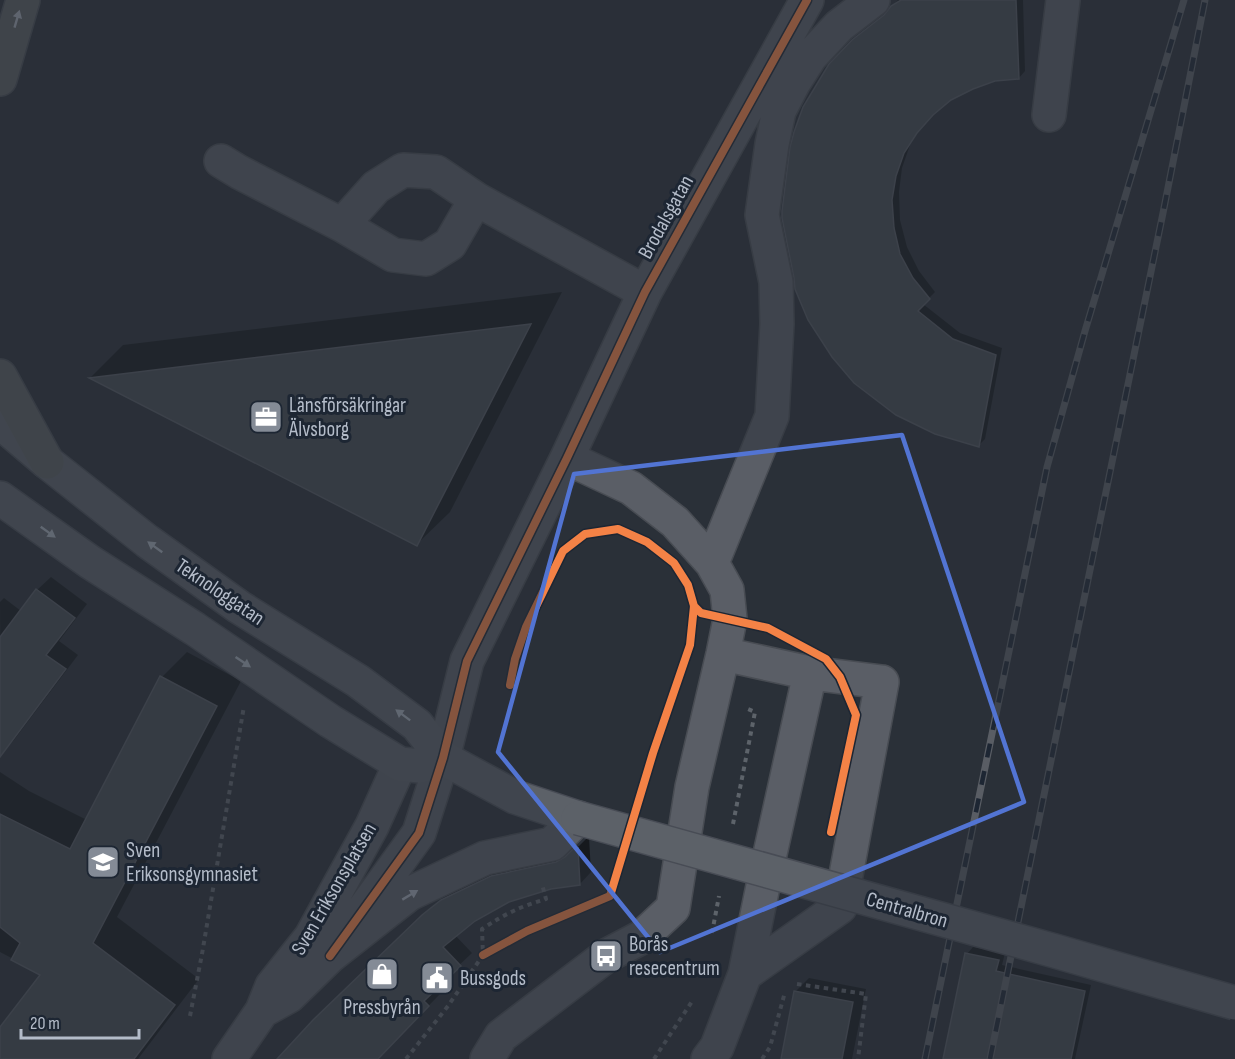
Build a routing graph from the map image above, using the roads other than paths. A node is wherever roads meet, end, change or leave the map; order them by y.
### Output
1 (23, 0) edge
2 (807, 0) edge
3 (873, 0) edge
4 (1063, 0) edge
5 (0, 79) edge
6 (1049, 115) dead end
7 (221, 161) dead end
8 (476, 199) junction
9 (342, 225) junction
10 (645, 292) junction
11 (0, 376) edge
12 (0, 422) edge
13 (567, 458) junction
14 (47, 462) junction
15 (0, 498) edge
16 (712, 563) junction
17 (723, 654) junction
18 (810, 673) junction
19 (443, 758) junction
20 (400, 764) junction
21 (578, 818) junction
22 (330, 956) junction
23 (745, 974) junction
24 (1235, 1003) edge
25 (262, 1011) junction
26 (229, 1059) edge
27 (487, 1059) edge
28 (708, 1059) edge

5 -> 1 highway
2 - 10 street, Brodalsgatan
3 - 16 street
4 - 6 street
7 - 9 street
8 - 9 street
8 - 9 street
8 - 10 street
10 - 13 street, Brodalsgatan
11 - 14 highway
12 - 14 main road, Teknologgatan
13 - 16 street
13 - 19 street, Brodalsgatan
19 -> 14 main road, Teknologgatan
15 -> 20 main road
16 - 17 street
17 - 18 street
17 - 27 street
18 - 23 street
18 - 23 street
19 - 20 main road
19 - 21 main road, Teknologgatan
19 - 22 street, Sven Eriksonsplatsen
20 - 25 street, Sven Eriksonsplatsen
22 -> 21 street, Sven Eriksonsplatsen
21 - 24 main road, Centralbron, bridge
22 - 25 street, Sven Eriksonsplatsen
23 - 28 street
25 - 26 street, Sven Eriksonsplatsen

